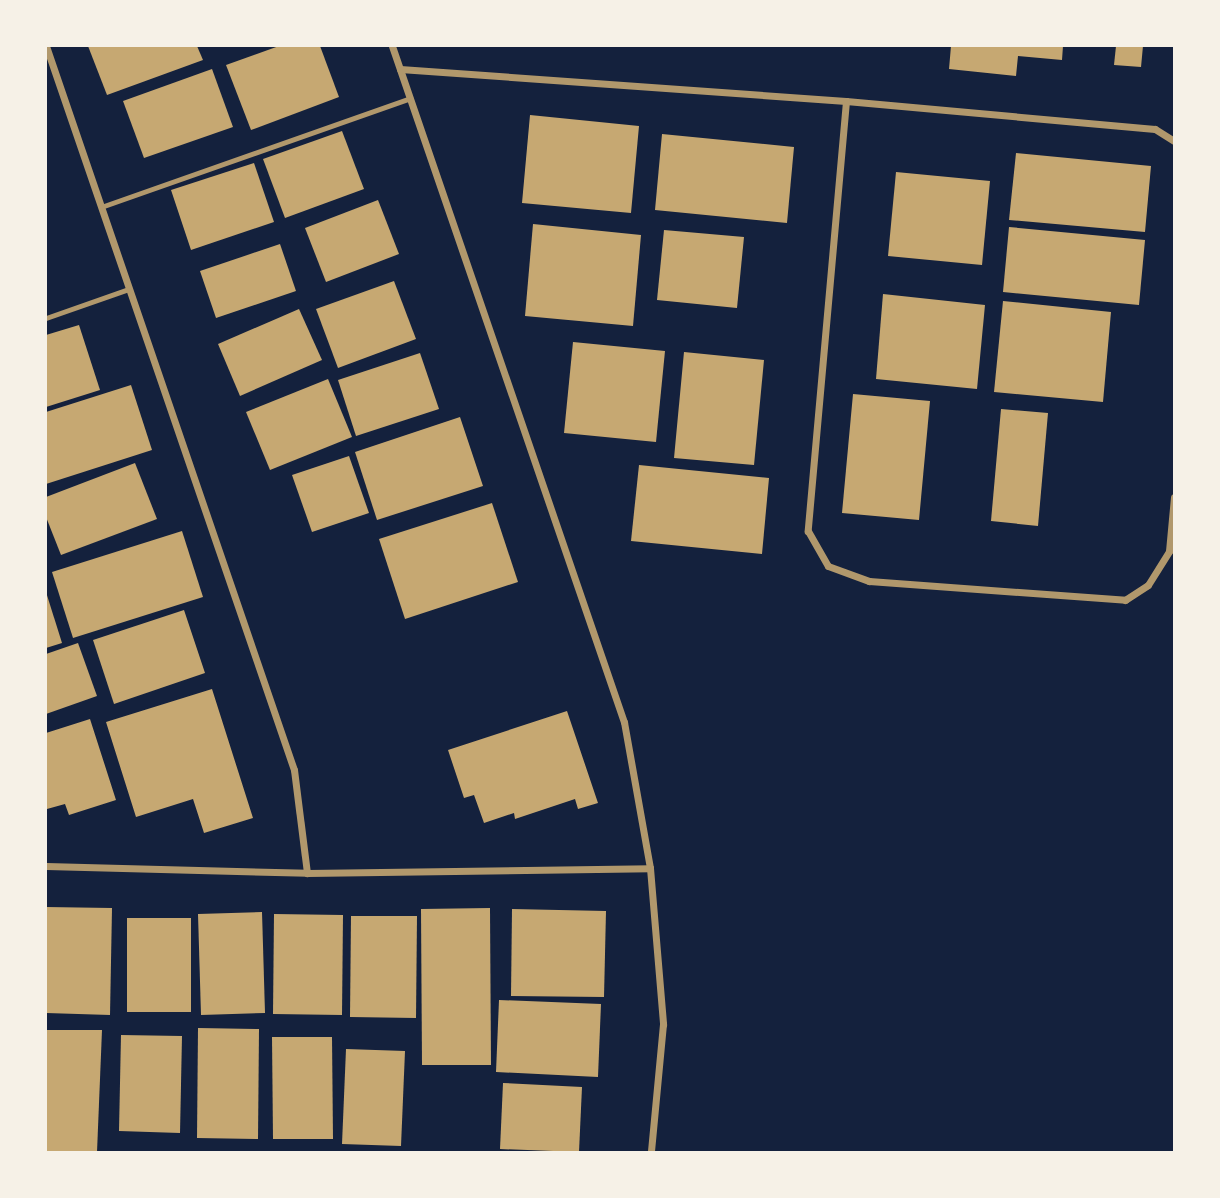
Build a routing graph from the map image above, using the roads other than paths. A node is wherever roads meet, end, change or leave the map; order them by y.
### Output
1 (46, 46) edge
2 (392, 46) edge
3 (400, 69) junction
4 (410, 97) junction
5 (846, 101) junction
6 (1174, 141) edge
7 (101, 207) junction
8 (129, 289) junction
9 (46, 318) edge
10 (1174, 497) edge
11 (46, 866) edge
12 (650, 868) junction
13 (307, 873) junction
14 (651, 1153) edge

1 - 7 street
2 - 3 street
3 - 4 street
3 - 5 street
4 - 7 lane
4 - 12 street
5 - 6 street
5 - 10 street
7 - 8 street
8 - 9 lane
8 - 13 street
11 - 13 street
12 - 13 street
12 - 14 street

